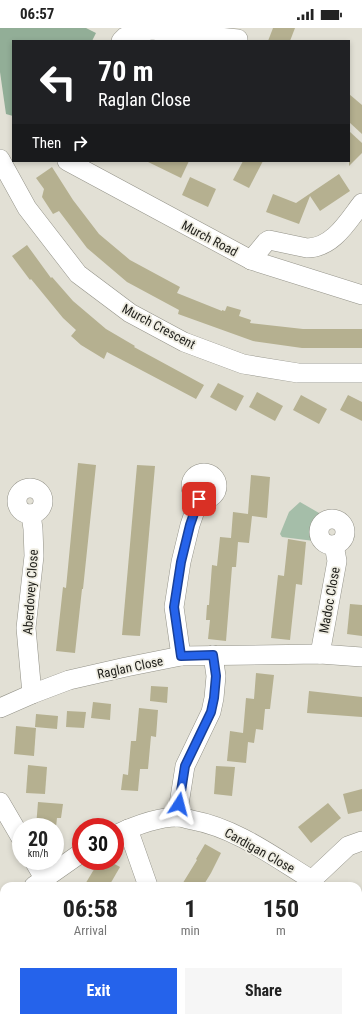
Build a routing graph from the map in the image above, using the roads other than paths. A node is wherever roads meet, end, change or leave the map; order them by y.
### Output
1 (122, 40) edge
2 (238, 40) dead end
3 (12, 152) edge
4 (0, 155) edge
5 (0, 158) edge
6 (69, 162) edge
7 (362, 203) edge
8 (251, 260) junction
9 (362, 295) edge
10 (362, 374) edge
11 (199, 499) dead end
12 (32, 514) dead end
13 (334, 545) dead end
14 (320, 654) junction
15 (213, 655) junction
16 (181, 656) junction
17 (362, 657) edge
18 (32, 694) junction
19 (0, 708) edge
20 (0, 802) edge
21 (177, 817) junction
22 (12, 823) edge
23 (124, 831) edge
24 (124, 836) edge
25 (362, 841) edge
26 (72, 859) edge
27 (36, 870) edge
28 (39, 882) edge
29 (146, 882) edge
30 (309, 882) edge
31 (311, 882) edge

1 - 2 street
3 - 4 street
5 - 10 street, Murch Crescent
6 - 8 street, Murch Road
7 - 8 street
8 - 9 street, Murch Road
11 - 16 street
12 - 18 street, Aberdovey Close
13 - 14 street, Madoc Close
14 - 15 street, Raglan Close
14 - 17 street, Raglan Close
15 - 16 street, Raglan Close
15 - 21 street
16 - 18 street, Raglan Close
18 - 19 street, Raglan Close
20 - 22 street
21 - 23 street, Cardigan Close
21 - 30 street, Cardigan Close
24 - 29 street
25 - 31 street
26 - 28 street
27 - 28 street

